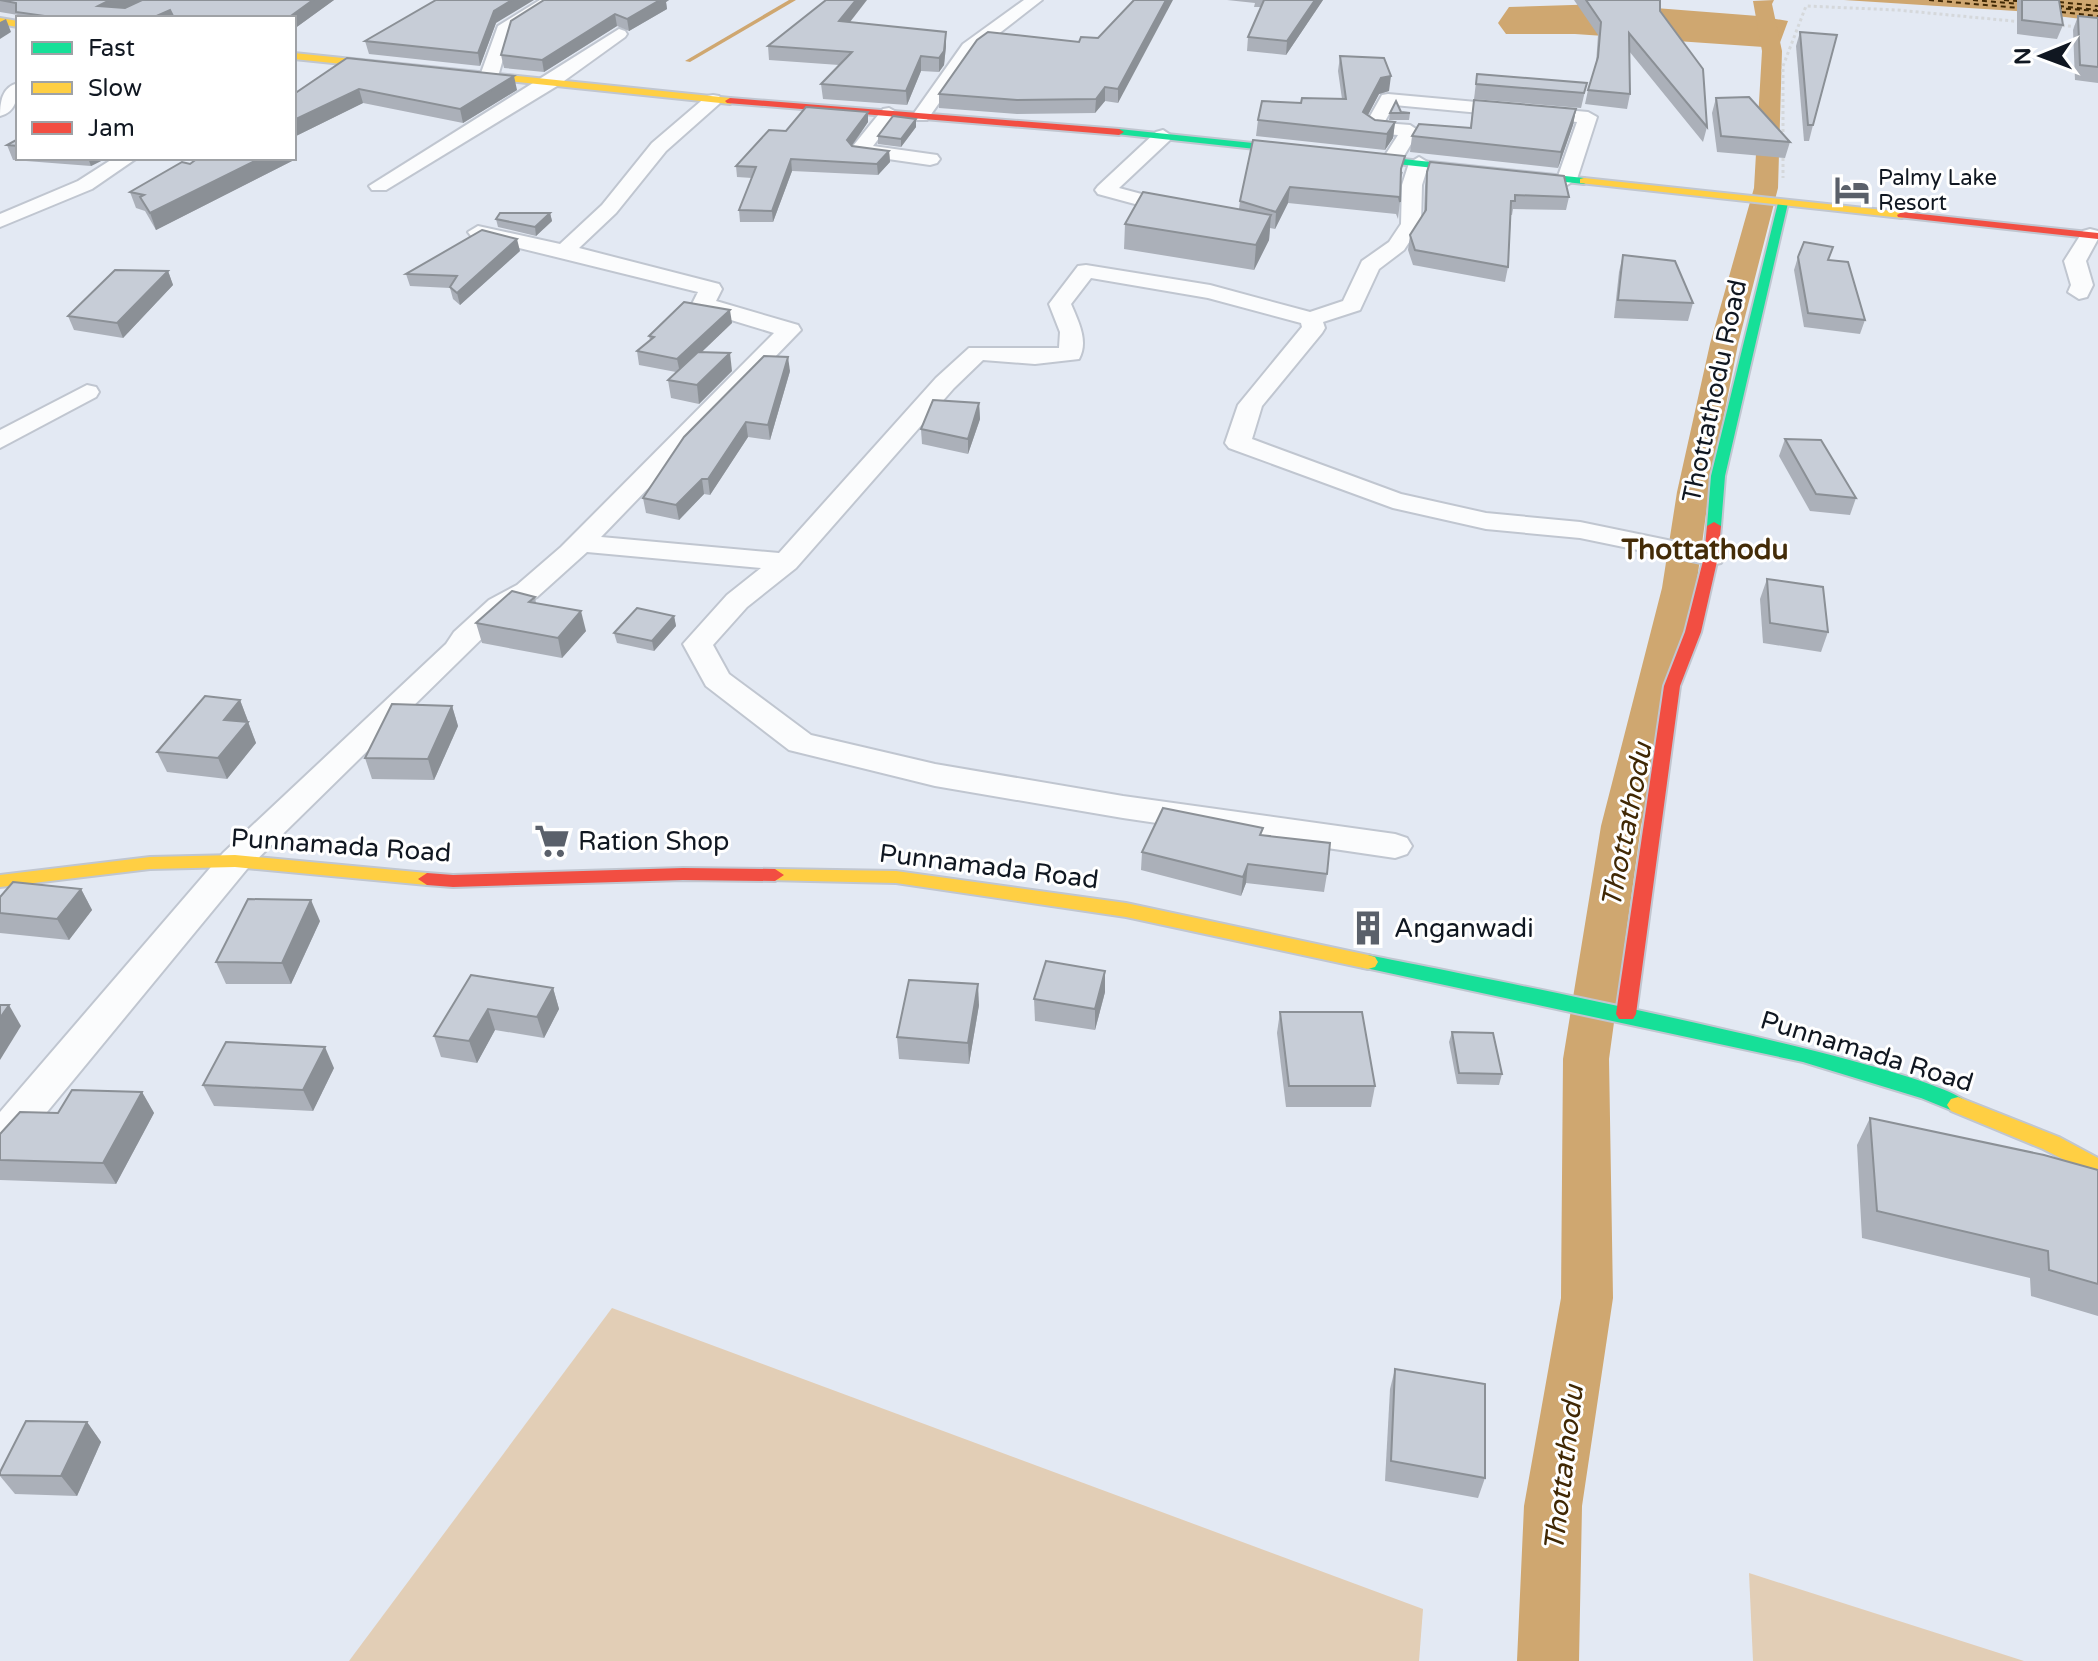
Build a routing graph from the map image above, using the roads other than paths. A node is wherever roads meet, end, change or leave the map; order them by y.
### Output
1 (551, 0) edge
2 (1034, 0) edge
3 (619, 34) edge
4 (296, 56) edge
5 (490, 73) junction
6 (551, 82) junction
7 (16, 91) edge
8 (713, 100) junction
9 (0, 111) edge
10 (889, 113) junction
11 (921, 116) junction
12 (1163, 136) junction
13 (930, 159) dead end
14 (124, 160) edge
15 (1392, 160) junction
16 (1419, 163) junction
17 (1567, 179) junction
18 (379, 186) dead end
19 (1780, 203) junction
20 (1207, 217) edge
21 (0, 221) edge
22 (478, 232) edge
23 (2094, 236) edge
24 (564, 251) junction
25 (2079, 292) dead end
26 (1311, 319) junction
27 (87, 392) dead end
28 (0, 440) edge
29 (580, 543) junction
30 (1696, 554) junction
31 (786, 562) junction
32 (1395, 846) dead end
33 (235, 861) junction
34 (0, 881) edge
35 (1618, 1013) junction
36 (0, 1140) edge
37 (2098, 1168) edge

1 - 5 street
2 - 11 street
3 - 6 street
4 - 5 main road
5 - 6 main road
6 - 8 main road
6 - 18 street
7 - 9 street
8 - 10 main road
8 - 24 street
10 - 11 main road
10 - 13 street
11 - 12 main road
12 - 15 main road
12 - 20 street
14 - 21 street
15 - 16 main road
15 - 17 street
16 - 17 main road
16 - 26 street
17 - 19 main road
19 - 23 main road
19 - 30 main road, Thottathodu Road
22 - 24 street
23 - 25 street
24 - 29 street
26 - 30 street
26 - 31 street
27 - 28 street
29 - 31 street
29 - 33 street
30 - 35 main road, Thottathodu Road
31 - 32 street
33 - 34 main road, Punnamada Road
33 - 35 main road, Punnamada Road
33 - 36 street
35 - 37 main road, Punnamada Road

